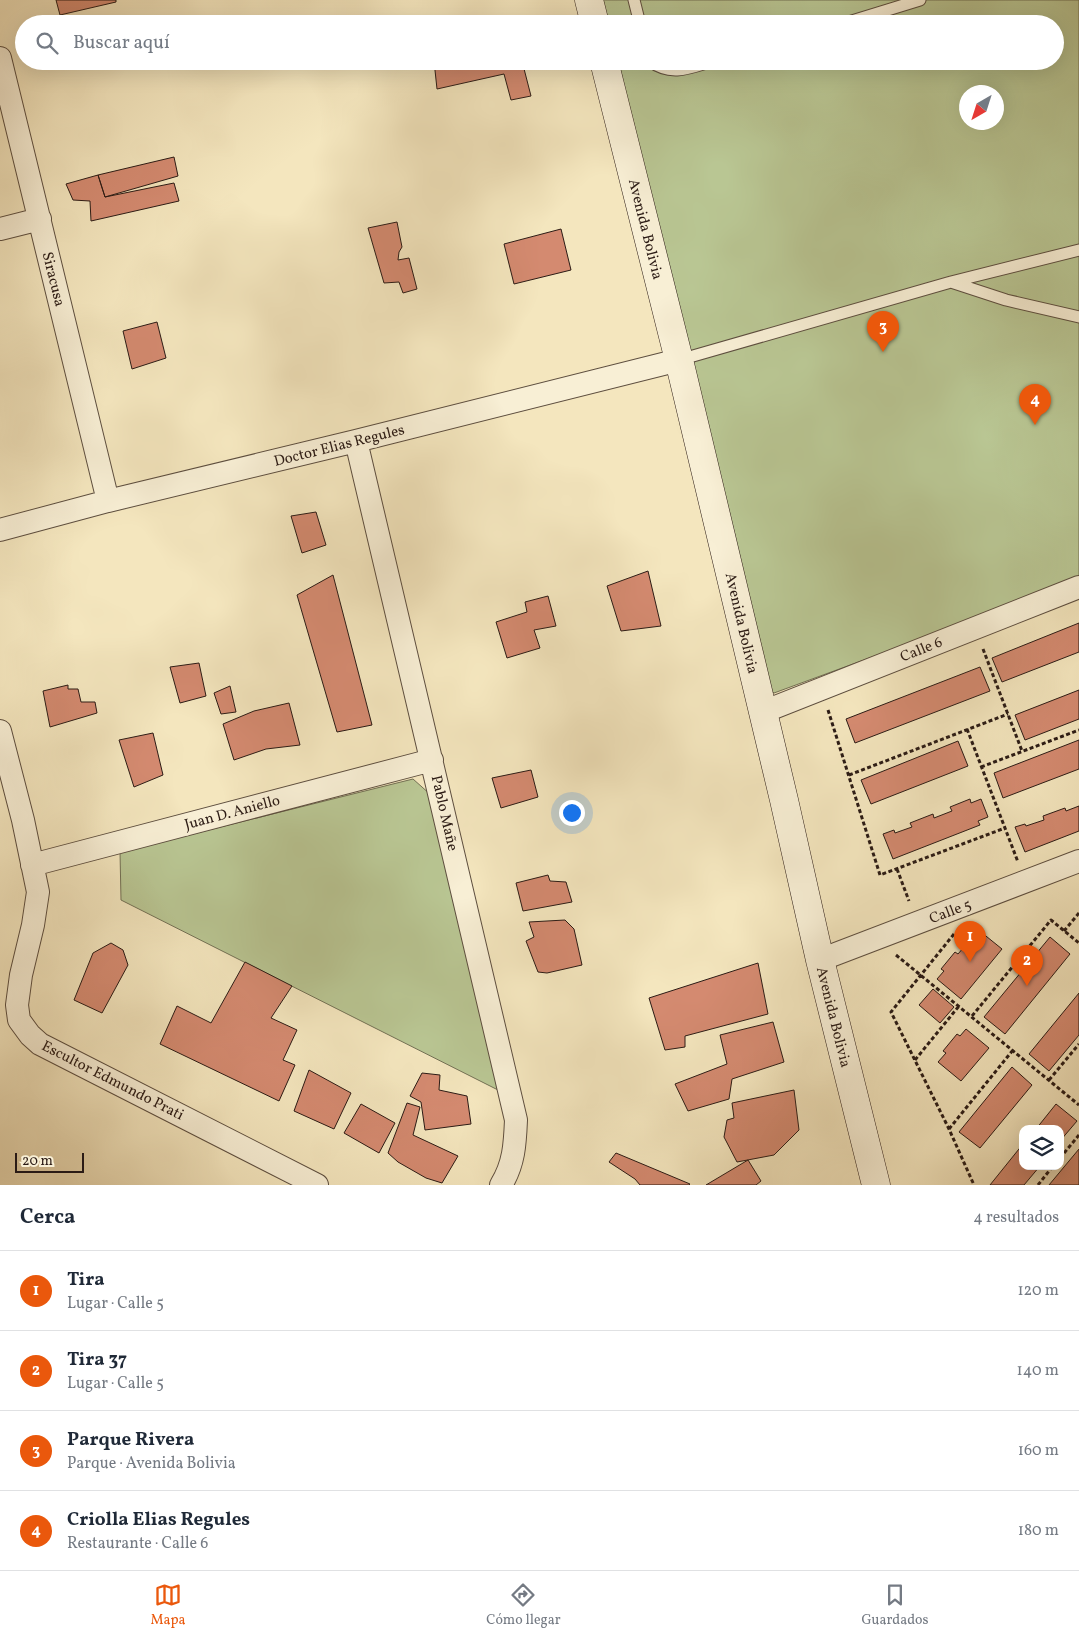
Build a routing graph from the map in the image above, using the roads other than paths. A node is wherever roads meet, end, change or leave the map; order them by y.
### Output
1 (589, 0) edge
2 (634, 0) edge
3 (920, 0) edge
4 (593, 15) edge
5 (638, 15) edge
6 (871, 15) edge
7 (0, 58) edge
8 (606, 70) edge
9 (40, 219) junction
10 (0, 229) edge
11 (1079, 250) edge
12 (951, 282) junction
13 (1079, 317) edge
14 (679, 360) junction
15 (356, 441) junction
16 (108, 500) junction
17 (0, 530) edge
18 (1079, 587) edge
19 (763, 712) junction
20 (0, 731) edge
21 (432, 760) junction
22 (1079, 861) edge
23 (32, 865) junction
24 (820, 960) junction
25 (317, 1185) edge
26 (501, 1185) edge
27 (876, 1185) edge

1 - 4 street
2 - 5 lane
3 - 6 lane
7 - 9 street, Siracusa
8 - 14 street, Avenida Bolivia
9 - 10 street
9 - 16 street, Siracusa
11 - 12 lane
12 - 13 lane
12 - 14 lane
14 - 15 street, Doctor Elias Regules
14 - 19 street, Avenida Bolivia
15 - 16 street, Doctor Elias Regules
15 - 21 street, Pablo Mañe
16 - 17 street, Doctor Elias Regules
18 - 19 street, Calle 6
19 - 24 street, Avenida Bolivia
20 - 23 street, Escultor Edmundo Prati
21 - 23 street, Juan D. Aniello
21 - 26 street, Pablo Mañe
22 - 24 street, Calle 5
23 - 25 street, Escultor Edmundo Prati
24 - 27 street, Avenida Bolivia

